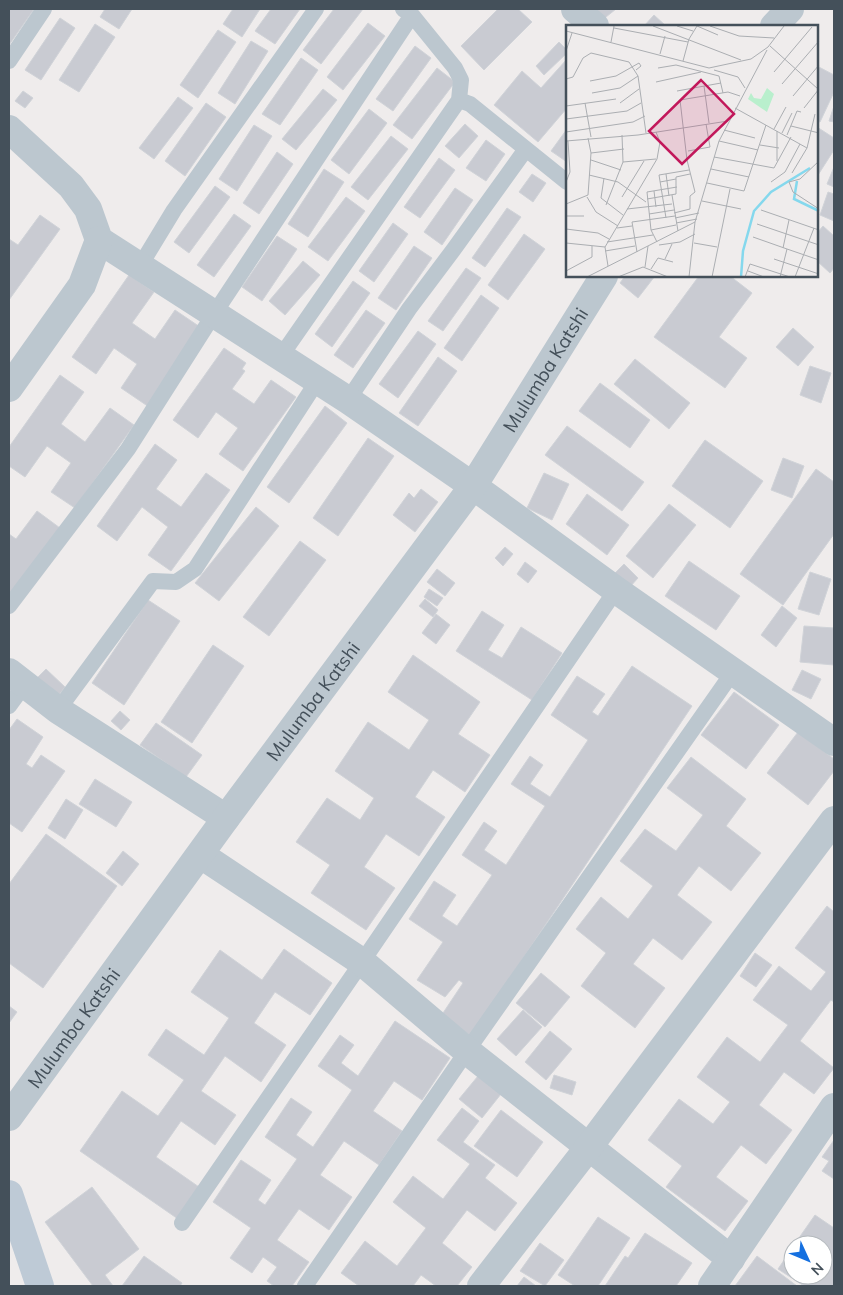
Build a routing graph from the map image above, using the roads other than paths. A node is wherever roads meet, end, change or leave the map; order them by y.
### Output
1 (44, 9) edge
2 (316, 9) edge
3 (575, 9) edge
4 (790, 9) edge
5 (407, 12) edge
6 (594, 25) edge
7 (775, 25) edge
8 (9, 61) edge
9 (459, 100) junction
10 (9, 129) edge
11 (526, 149) junction
12 (566, 181) edge
13 (99, 240) junction
14 (140, 266) junction
15 (603, 278) edge
16 (214, 314) junction
17 (281, 356) junction
18 (318, 380) junction
19 (9, 388) edge
20 (348, 400) junction
21 (474, 486) junction
22 (616, 590) junction
23 (9, 606) edge
24 (733, 672) junction
25 (17, 678) edge
26 (9, 706) edge
27 (58, 710) junction
28 (834, 742) edge
29 (226, 818) junction
30 (834, 820) edge
31 (201, 855) junction
32 (362, 962) junction
33 (467, 1051) junction
34 (834, 1107) edge
35 (9, 1117) edge
36 (588, 1148) junction
37 (9, 1194) edge
38 (182, 1223) dead end
39 (731, 1259) junction
40 (40, 1286) edge
41 (305, 1286) edge
42 (481, 1286) edge
43 (712, 1286) edge

1 - 8 lane
2 - 14 lane
3 - 6 street
4 - 7 street
5 - 9 lane
5 - 16 lane
9 - 11 lane
9 - 17 lane
10 - 13 street
11 - 12 lane
11 - 20 lane
13 - 14 street
13 - 19 street
14 - 16 street
15 - 21 street, Mulumba Katshi
16 - 17 street
16 - 23 lane
17 - 18 street
18 - 20 street
18 - 27 lane
20 - 21 street
21 - 22 street
21 - 29 street, Mulumba Katshi
22 - 24 street
22 - 32 lane
24 - 28 street
24 - 33 lane
25 - 26 lane
25 - 27 street
27 - 29 street
29 - 31 street, Mulumba Katshi
30 - 36 street
31 - 32 street
31 - 35 street, Mulumba Katshi
32 - 33 street
32 - 38 lane
33 - 36 street
33 - 41 lane
34 - 39 street
36 - 39 street
36 - 42 street
37 - 40 street
39 - 43 street

